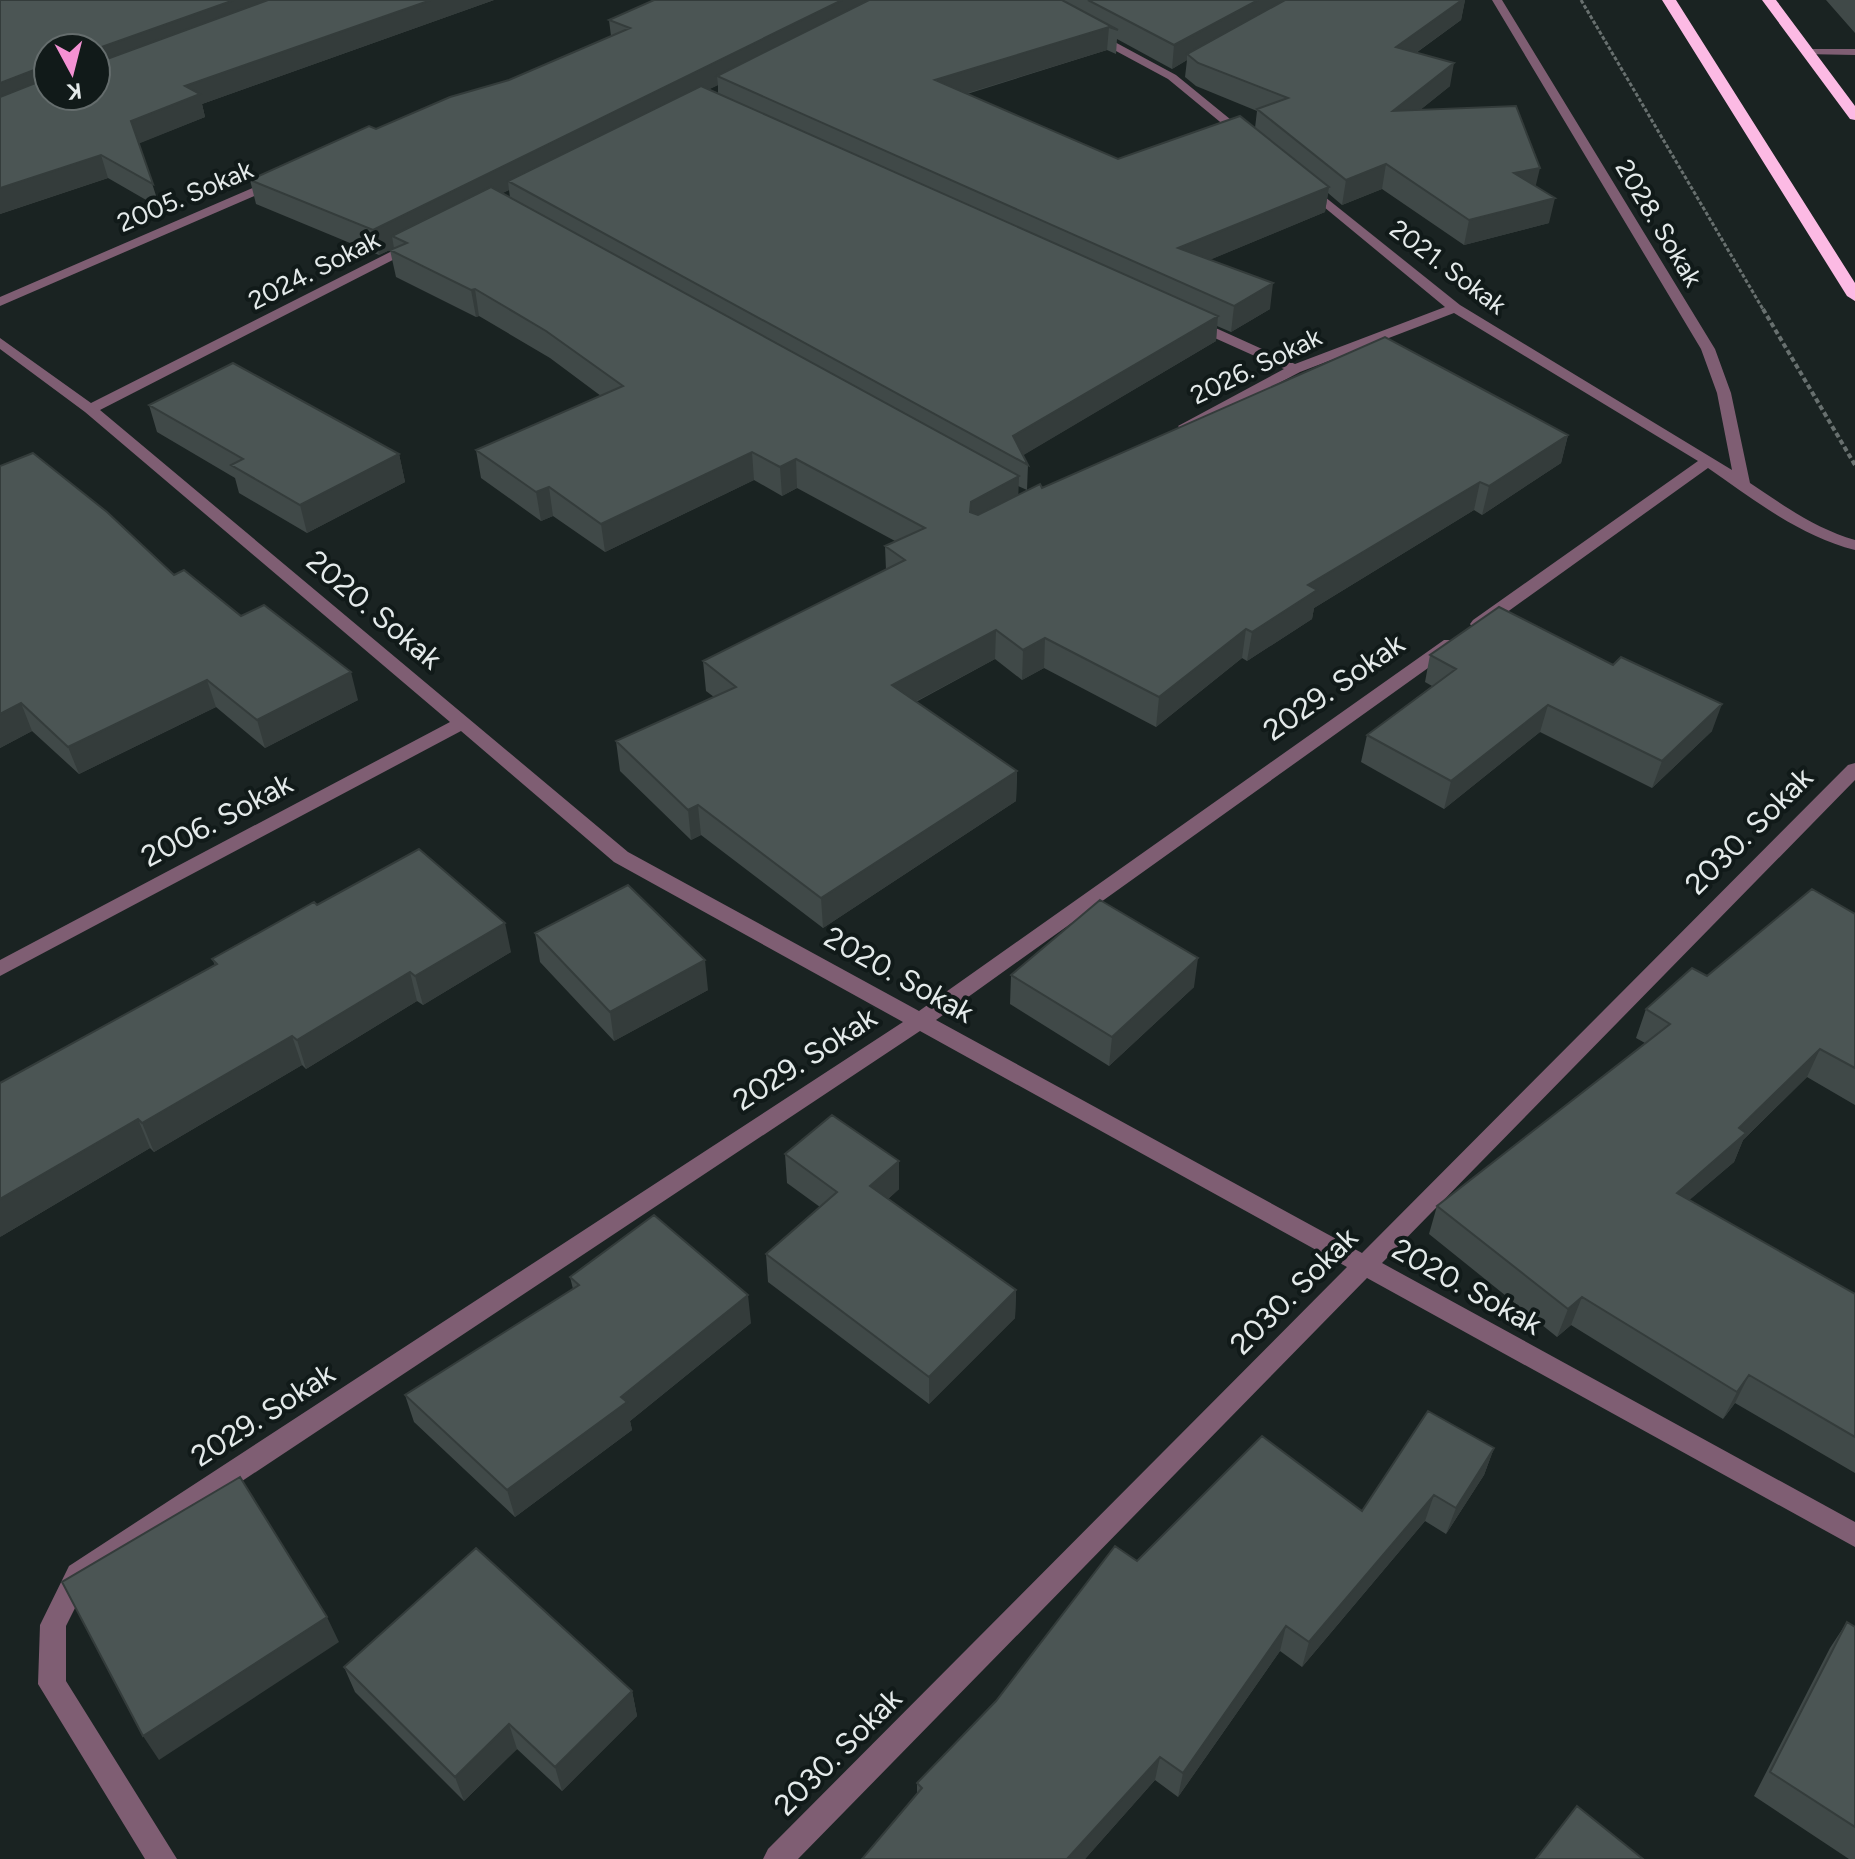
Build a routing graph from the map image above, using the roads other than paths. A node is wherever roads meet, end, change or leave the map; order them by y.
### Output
1 (1497, 0) edge
2 (1669, 0) edge
3 (1769, 0) edge
4 (1082, 28) edge
5 (1807, 52) junction
6 (1855, 52) edge
7 (1186, 70) edge
8 (1172, 77) junction
9 (1855, 116) edge
10 (1258, 147) edge
11 (290, 176) edge
12 (1295, 177) edge
13 (426, 240) edge
14 (1855, 296) edge
15 (0, 302) edge
16 (1455, 308) junction
17 (1179, 317) edge
18 (0, 342) edge
19 (1295, 369) junction
20 (90, 409) junction
21 (1172, 433) edge
22 (1708, 461) junction
23 (1743, 486) junction
24 (1855, 545) edge
25 (462, 723) junction
26 (1855, 769) edge
27 (0, 969) edge
28 (920, 1021) junction
29 (1365, 1265) junction
30 (1855, 1535) edge
31 (162, 1859) edge
32 (778, 1859) edge

1 - 23 street, 2028. Sokak
2 - 14 highway
3 - 5 highway
4 - 8 street
5 - 6 street
5 - 9 highway
7 - 8 street
8 - 10 street
11 - 15 street, 2005. Sokak
12 - 16 street, 2021. Sokak
13 - 20 street, 2024. Sokak
16 - 19 street, 2026. Sokak
16 - 22 street, 2021. Sokak
17 - 19 street
18 - 20 street, 2020. Sokak
19 - 21 street, 2026. Sokak
20 - 25 street, 2020. Sokak
22 - 23 street, 2021. Sokak
22 - 28 street, 2029. Sokak
23 - 24 street, 2021. Sokak
25 - 27 street, 2006. Sokak
25 - 28 street, 2020. Sokak
26 - 29 street, 2030. Sokak
28 - 29 street, 2020. Sokak
28 - 31 street, 2029. Sokak
29 - 30 street, 2020. Sokak
29 - 32 street, 2030. Sokak

